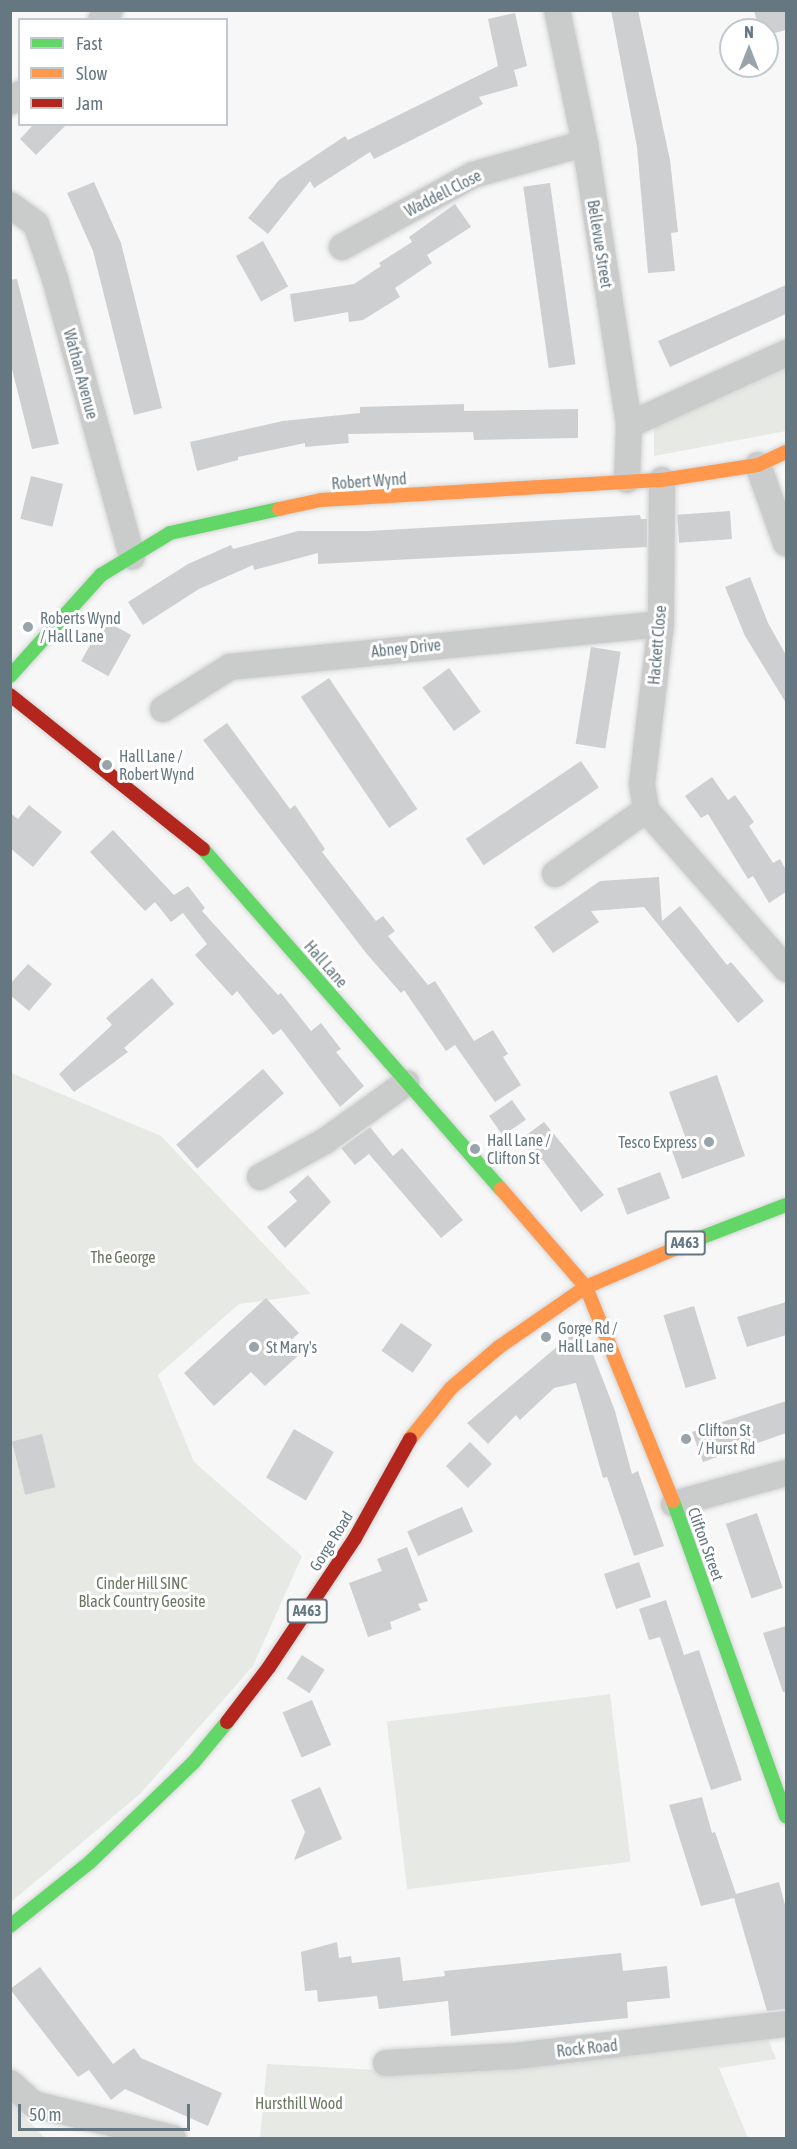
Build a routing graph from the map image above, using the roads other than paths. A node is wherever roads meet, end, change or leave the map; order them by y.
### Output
1 (557, 10) edge
2 (585, 143) junction
3 (10, 205) edge
4 (342, 247) dead end
5 (786, 353) edge
6 (629, 425) junction
7 (786, 452) edge
8 (758, 465) junction
9 (627, 480) junction
10 (662, 480) junction
11 (786, 543) edge
12 (132, 556) junction
13 (661, 624) junction
14 (10, 676) edge
15 (10, 694) edge
16 (163, 709) dead end
17 (646, 810) junction
18 (555, 874) dead end
19 (786, 969) edge
20 (406, 1083) junction
21 (260, 1177) dead end
22 (786, 1205) edge
23 (586, 1287) junction
24 (786, 1473) edge
25 (674, 1504) junction
26 (786, 1816) edge
27 (10, 1926) edge
28 (786, 2024) edge
29 (386, 2063) dead end
30 (10, 2083) edge
31 (173, 2139) edge

1 - 2 street, Bellevue Street
2 - 4 street, Waddell Close
2 - 6 street, Bellevue Street
3 - 12 street, Wathan Avenue
5 - 6 street
6 - 9 street, Bellevue Street
7 - 8 street, Robert Wynd
8 - 10 street, Robert Wynd
8 - 11 street
9 - 10 street, Robert Wynd
9 - 12 street, Robert Wynd
10 - 13 street, Hackett Close
12 - 14 street, Robert Wynd
13 - 16 street, Abney Drive
13 - 17 street, Hackett Close
15 - 20 street, Hall Lane
17 - 18 street
17 - 19 street
20 - 21 street
20 - 23 street, Hall Lane
22 - 23 street, A463
23 - 25 street, Clifton Street
23 - 27 street, Gorge Road / A463
24 - 25 street
25 - 26 street, Clifton Street
28 - 29 street, Rock Road
30 - 31 street

